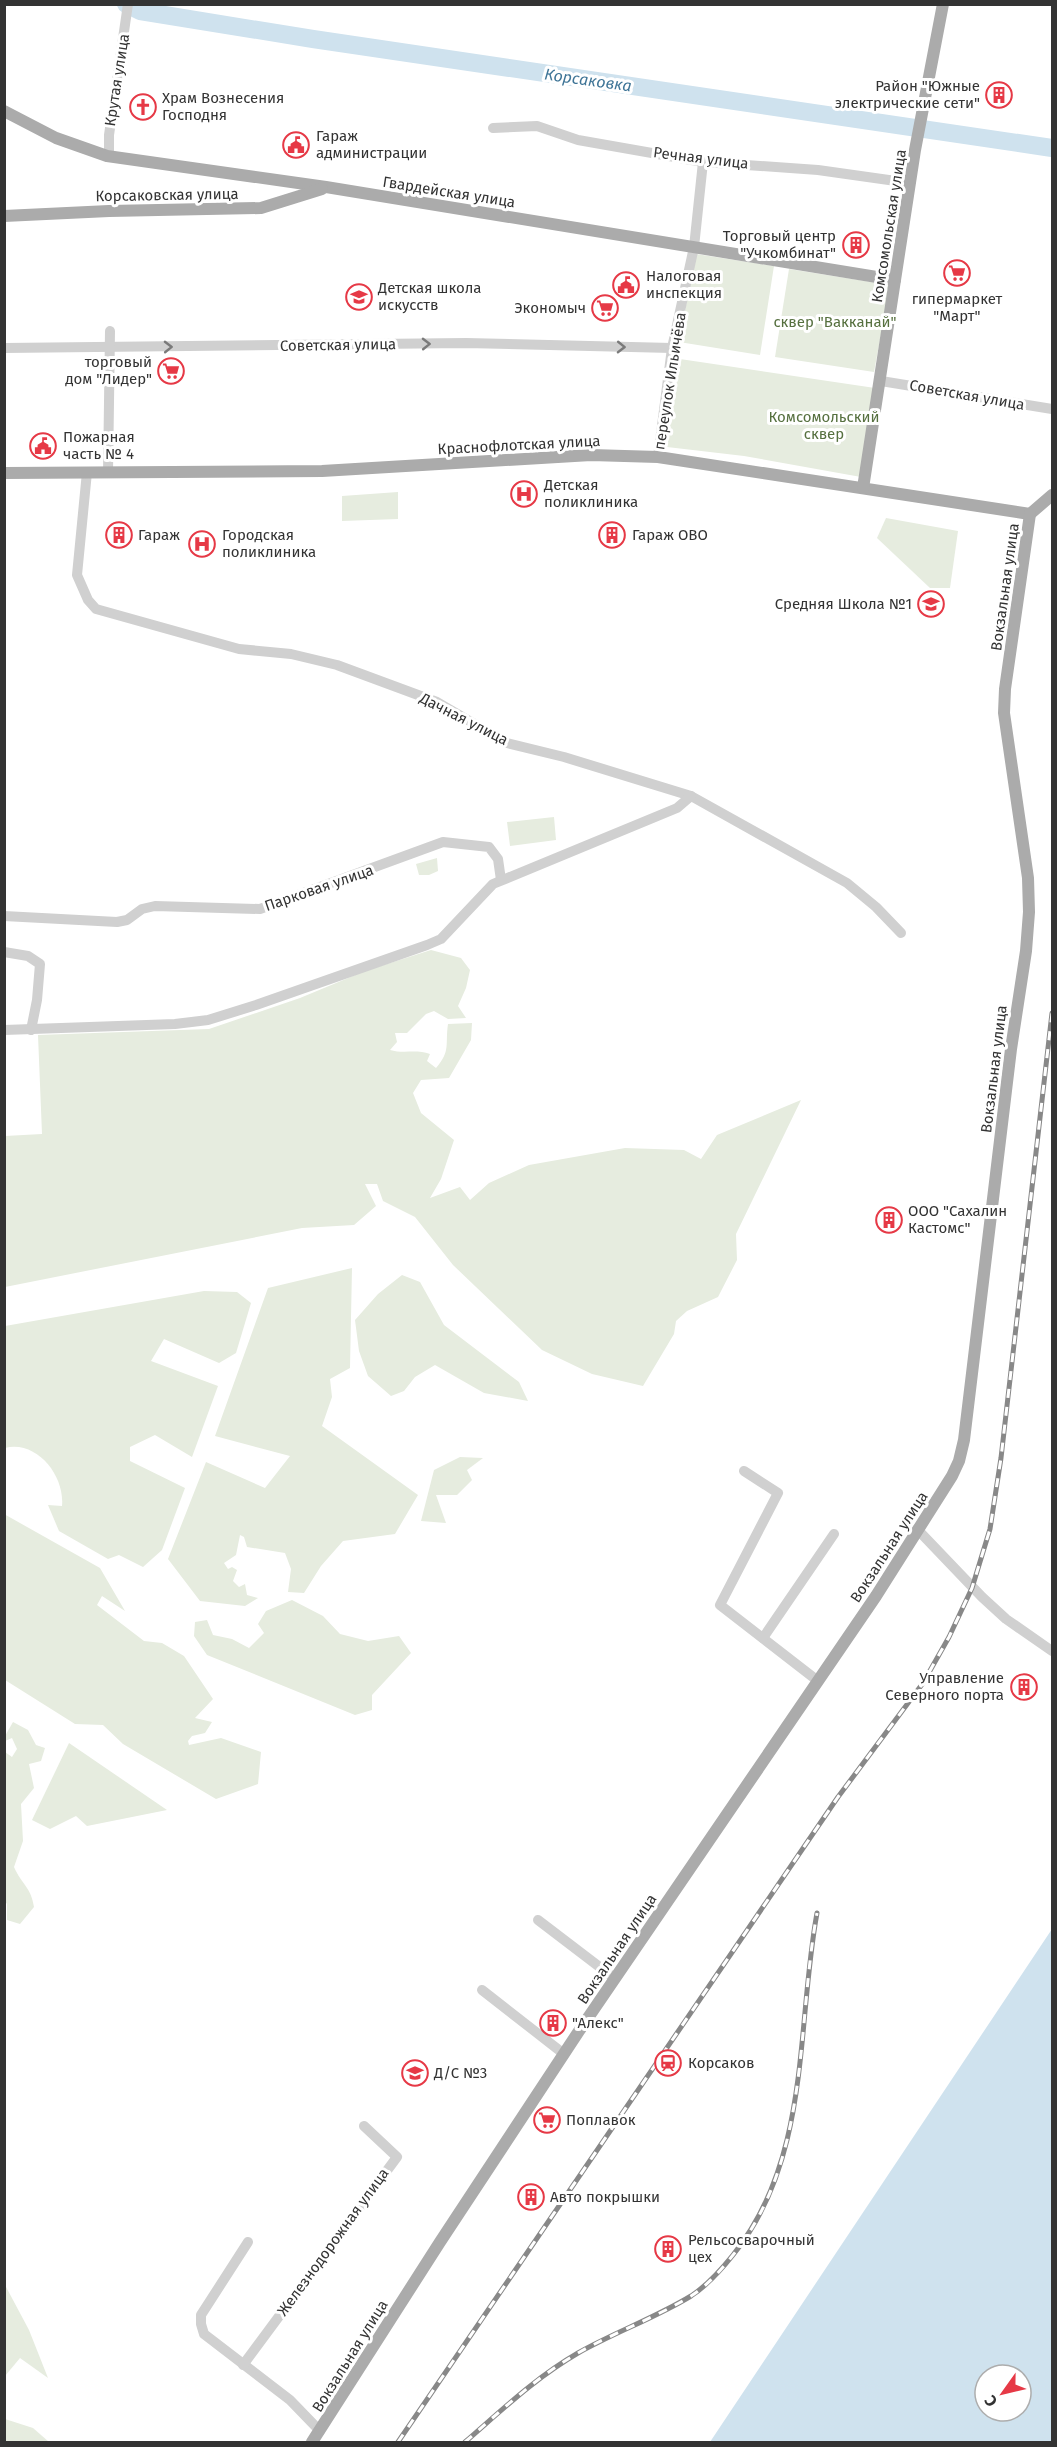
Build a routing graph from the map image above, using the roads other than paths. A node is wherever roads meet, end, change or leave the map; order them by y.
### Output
1 (128, 4) edge
2 (943, 4) edge
3 (4, 111) edge
4 (493, 128) dead end
5 (109, 156) junction
6 (703, 162) junction
7 (910, 183) junction
8 (326, 188) junction
9 (4, 216) edge
10 (694, 247) junction
11 (896, 280) junction
12 (110, 331) dead end
13 (4, 348) edge
14 (110, 348) junction
15 (672, 348) junction
16 (881, 381) junction
17 (1053, 409) edge
18 (658, 457) junction
19 (87, 472) junction
20 (4, 473) edge
21 (108, 473) junction
22 (863, 488) junction
23 (1053, 495) edge
24 (1030, 514) junction
25 (691, 796) junction
26 (501, 880) junction
27 (4, 916) edge
28 (901, 933) dead end
29 (4, 952) edge
30 (4, 1030) edge
31 (31, 1030) junction
32 (744, 1471) dead end
33 (917, 1529) junction
34 (834, 1534) dead end
35 (764, 1638) junction
36 (1053, 1651) edge
37 (818, 1681) junction
38 (538, 1920) dead end
39 (614, 1978) junction
40 (482, 1990) dead end
41 (564, 2055) junction
42 (364, 2126) dead end
43 (248, 2242) dead end
44 (243, 2365) junction
45 (320, 2431) junction
46 (312, 2442) edge

1 - 5 street, Крутая улица
2 - 7 main road, Комсомольская улица
3 - 5 main road, Гвардейская улица
4 - 6 street, Речная улица
5 - 8 main road, Гвардейская улица
6 - 7 street, Речная улица
6 - 10 street, переулок Ильичёва
7 - 11 main road, Комсомольская улица
8 - 9 main road, Корсаковская улица
8 - 10 main road, Гвардейская улица
10 - 11 main road, Гвардейская улица
10 - 15 street, переулок Ильичёва
11 - 16 main road, Комсомольская улица
12 - 14 street
13 - 14 street, Советская улица
14 -> 15 street, Советская улица
14 - 21 street
15 - 18 street, переулок Ильичёва
16 - 17 street, Советская улица
16 - 22 main road, Комсомольская улица
18 - 21 main road, Краснофлотская улица
18 - 22 main road, Краснофлотская улица
19 - 20 main road, Краснофлотская улица
19 - 21 main road, Краснофлотская улица
19 - 25 street, Дачная улица
22 - 24 main road, Краснофлотская улица
23 - 24 main road
24 - 33 main road, Вокзальная улица
25 - 26 street
25 - 28 street, Дачная улица
26 - 27 street, Парковая улица
26 - 31 street
29 - 31 street
30 - 31 street
32 - 35 street
33 - 36 street
33 - 37 main road, Вокзальная улица
34 - 35 street
35 - 37 street
37 - 39 main road, Вокзальная улица
38 - 39 street
39 - 41 main road, Вокзальная улица
40 - 41 street
41 - 45 main road, Вокзальная улица
42 - 44 street, Железнодорожная улица
43 - 44 street
44 - 45 street
45 - 46 main road, Вокзальная улица

